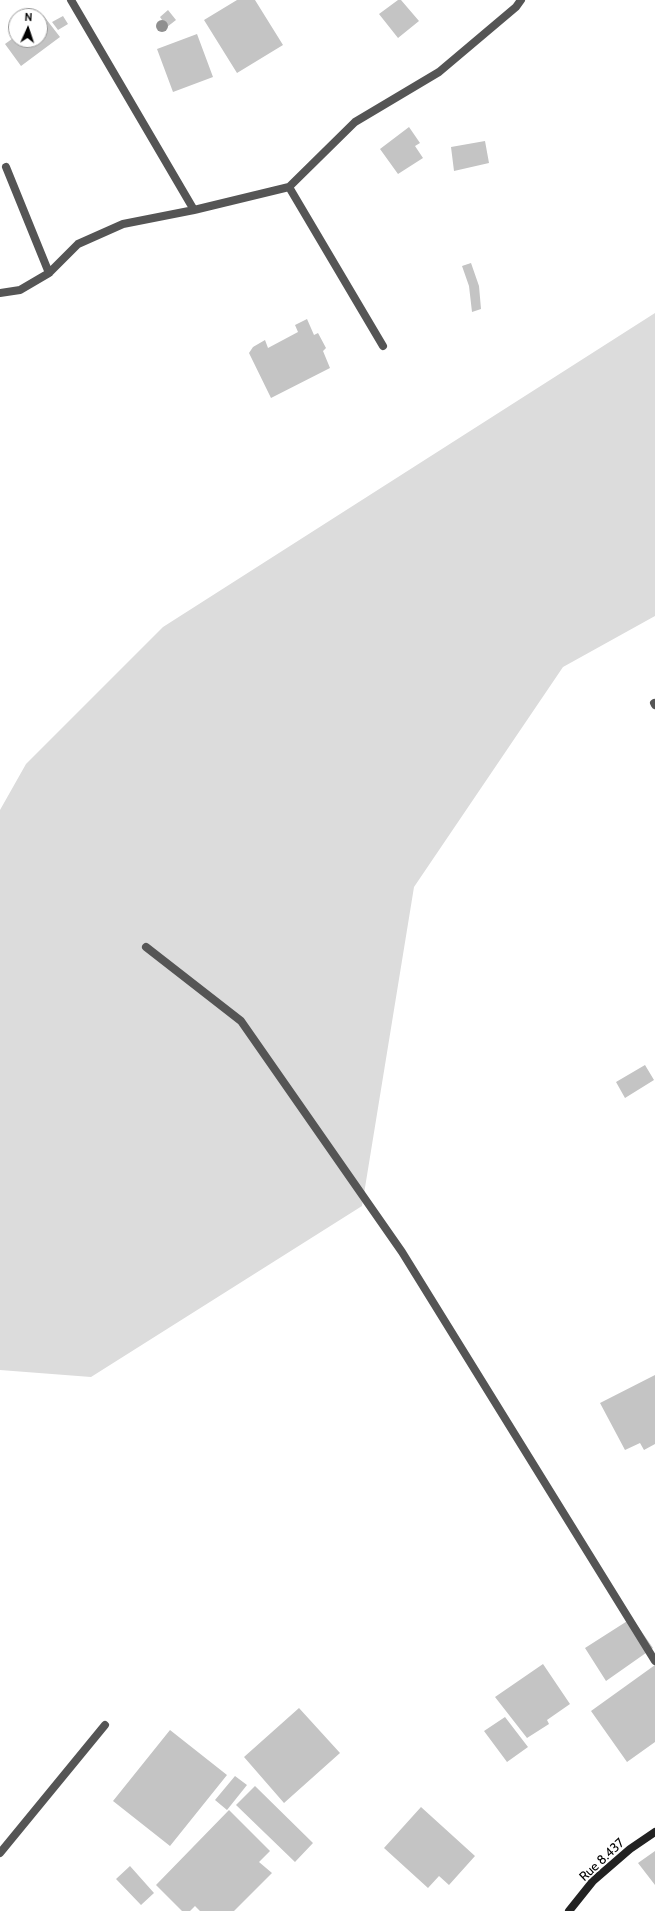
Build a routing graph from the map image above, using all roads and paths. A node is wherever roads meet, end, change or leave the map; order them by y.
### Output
1 (71, 0) edge
2 (521, 0) edge
3 (6, 168) dead end
4 (289, 187) junction
5 (194, 210) junction
6 (49, 272) junction
7 (0, 293) edge
8 (383, 346) dead end
9 (146, 947) dead end
10 (655, 1661) edge
11 (105, 1725) dead end
12 (655, 1832) edge
13 (0, 1853) edge
14 (569, 1911) edge

1 - 5 street
2 - 4 street
3 - 6 street
4 - 5 street
4 - 8 street
5 - 6 street
6 - 7 street
9 - 10 street
11 - 13 street
12 - 14 main road, Rue 8.437

